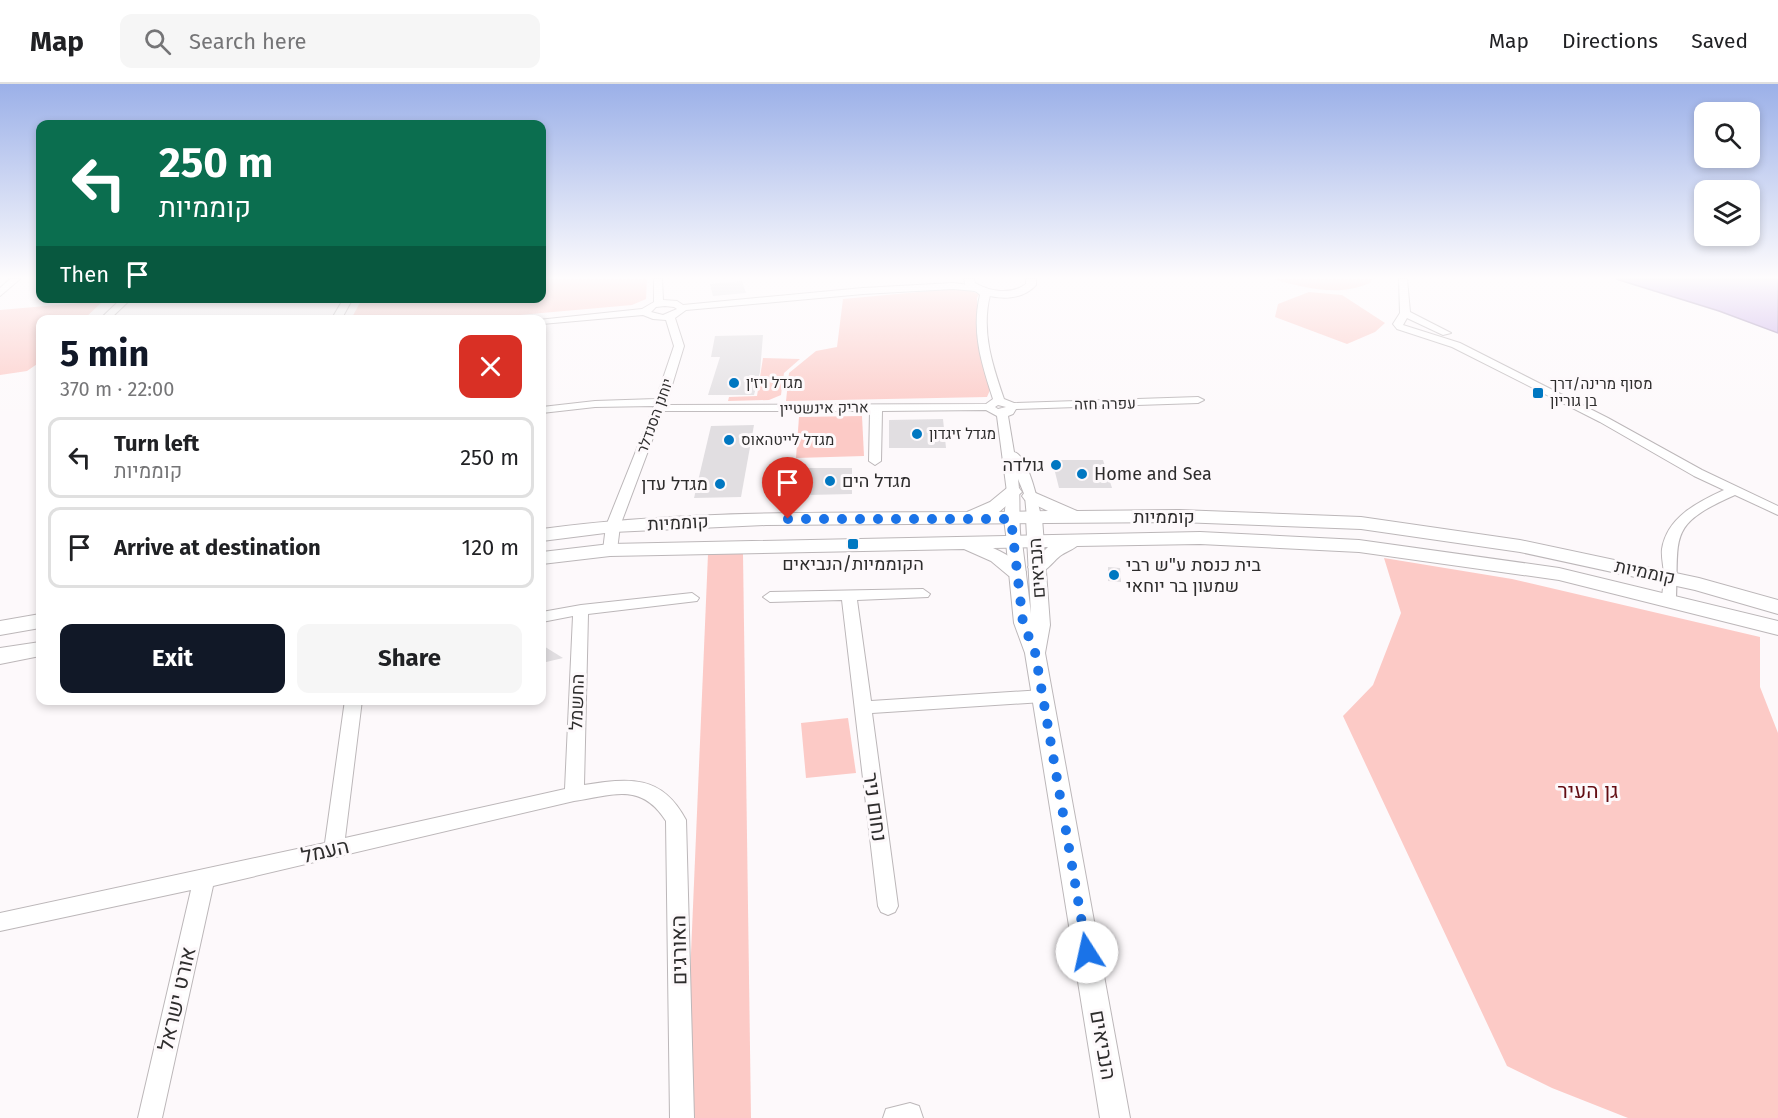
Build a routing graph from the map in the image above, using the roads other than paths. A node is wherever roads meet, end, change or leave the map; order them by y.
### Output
1 (673, 327) edge
2 (1400, 327) edge
3 (1433, 327) edge
4 (981, 330) edge
5 (1198, 400) dead end
6 (661, 405) junction
7 (1000, 407) junction
8 (876, 408) junction
9 (546, 410) edge
10 (1006, 439) junction
11 (875, 461) dead end
12 (1736, 490) junction
13 (1022, 494) junction
14 (1778, 511) edge
15 (1079, 518) junction
16 (961, 519) junction
17 (1011, 519) junction
18 (1034, 519) junction
19 (613, 526) junction
20 (546, 534) edge
21 (1077, 541) junction
22 (1014, 542) junction
23 (1036, 542) junction
24 (961, 544) junction
25 (610, 550) junction
26 (546, 558) edge
27 (1038, 567) junction
28 (1016, 572) junction
29 (1671, 578) junction
30 (922, 594) dead end
31 (849, 595) junction
32 (770, 597) dead end
33 (692, 598) dead end
34 (1669, 600) junction
35 (1778, 607) edge
36 (581, 610) junction
37 (546, 616) edge
38 (36, 622) edge
39 (0, 628) edge
40 (1778, 628) edge
41 (36, 650) edge
42 (1035, 652) junction
43 (0, 656) edge
44 (1043, 696) junction
45 (353, 705) edge
46 (862, 708) junction
47 (651, 792) joint
48 (574, 794) junction
49 (334, 849) junction
50 (204, 879) junction
51 (888, 906) dead end
52 (0, 922) edge
53 (150, 1118) edge
54 (682, 1118) edge
55 (895, 1118) edge
56 (911, 1118) edge
57 (1115, 1118) edge

1 - 6 street, יוחנן הסנדלר
2 - 12 street
3 - 12 street
4 - 7 street
5 - 7 street, עפרה חזה
6 - 8 street, אריק אינשטיין
6 - 9 street, אריק אינשטיין
6 - 19 street, יוחנן הסנדלר
7 - 8 street, אריק אינשטיין
7 - 10 street
8 - 11 street
10 - 13 street
10 - 13 street
12 - 14 street
12 - 29 street
13 - 15 main road
13 - 16 main road
13 - 17 street
13 - 18 street
15 - 18 main road, קוממיות
15 - 29 main road, קוממיות
16 - 17 main road, קוממיות
16 - 19 main road, קוממיות
17 - 18 main road, קוממיות
17 - 22 street
18 - 23 street, הנביאים
19 - 20 main road, קוממיות
19 - 25 street, יוחנן הסנדלר
21 - 23 main road, קוממיות
21 - 27 main road
21 - 34 main road, קוממיות
22 - 23 main road, קוממיות
22 - 24 main road, קוממיות
22 - 28 street, הנביאים
23 - 27 street, הנביאים
24 - 25 main road, קוממיות
24 - 28 main road
25 - 26 main road, קוממיות
27 - 42 street, הנביאים
28 - 42 street, הנביאים
29 - 34 street
29 - 35 main road, קוממיות
30 - 31 street
31 - 32 street
31 - 46 street, נחום ניר
33 - 36 street
34 - 40 main road, קוממיות
36 - 37 street
36 - 48 street, החשמל
38 - 39 main road
41 - 43 main road
42 - 44 street, הנביאים
44 - 46 street
44 - 57 street, הנביאים
45 - 49 street
46 - 51 street, נחום ניר
47 - 48 street, העמל
47 - 54 street, האורגים
48 - 49 street, העמל
49 - 50 street, העמל
50 - 52 street, העמל
50 - 53 street, אורט ישראל
55 - 56 street

